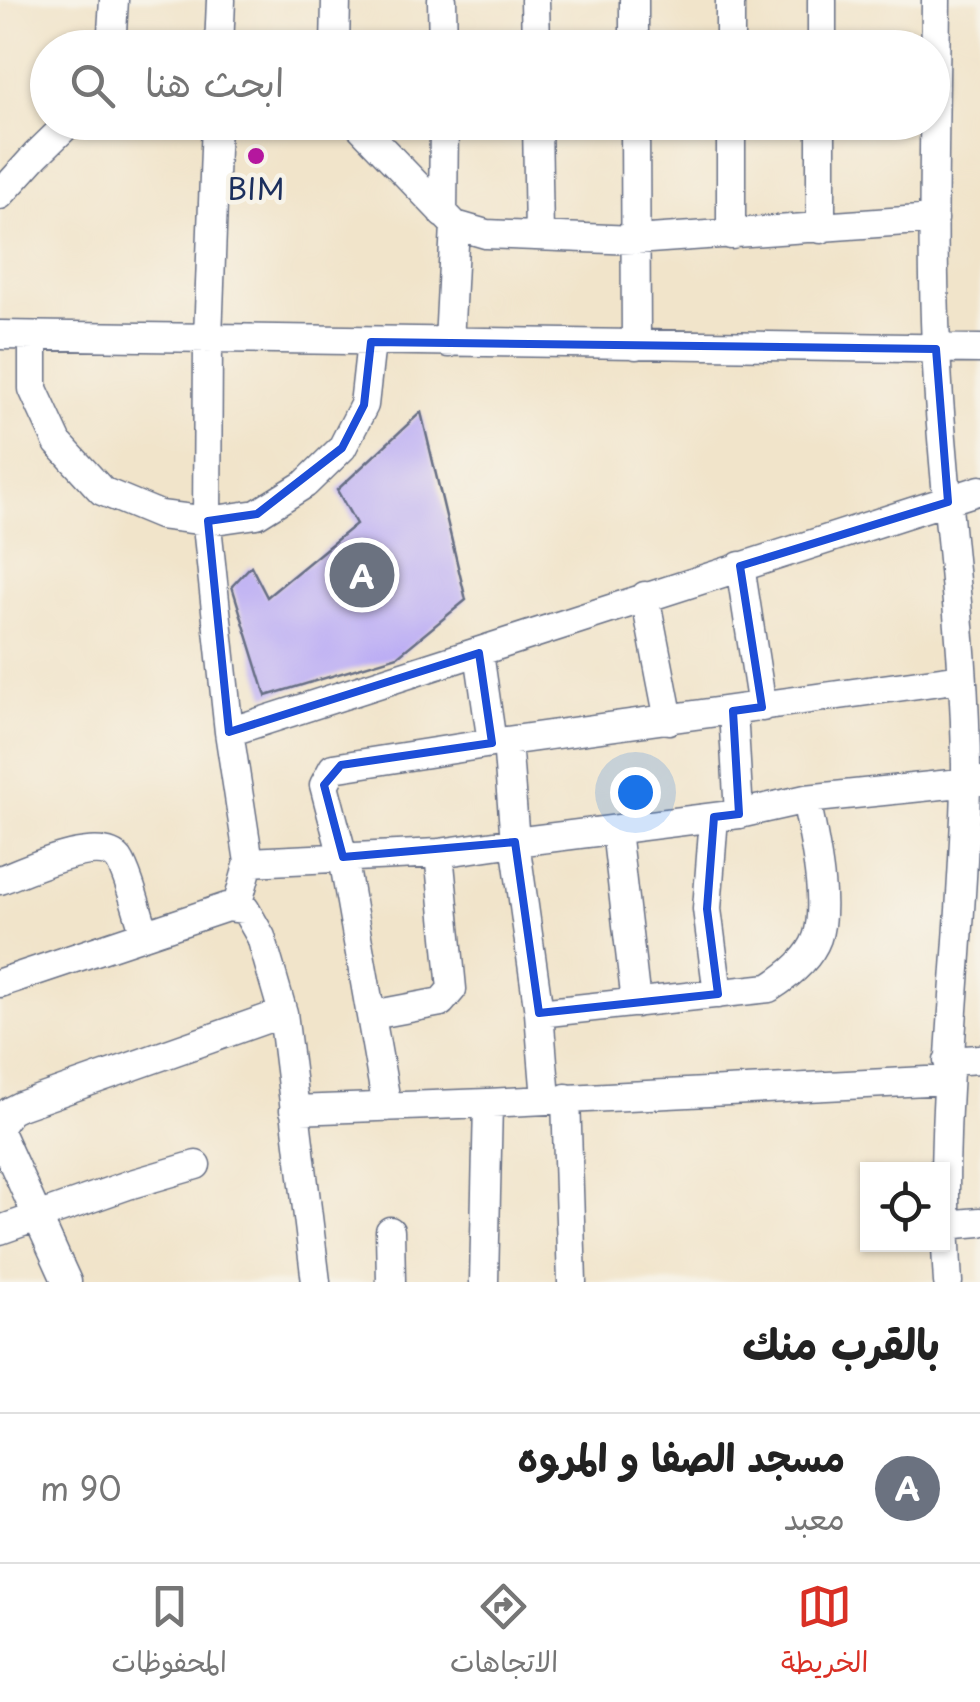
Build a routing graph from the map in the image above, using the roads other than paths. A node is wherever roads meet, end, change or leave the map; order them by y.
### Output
1 (114, 0) edge
2 (221, 0) edge
3 (336, 0) edge
4 (442, 0) edge
5 (535, 0) edge
6 (634, 0) edge
7 (730, 0) edge
8 (822, 0) edge
9 (936, 0) edge
10 (112, 30) edge
11 (220, 30) edge
12 (335, 30) edge
13 (443, 30) edge
14 (536, 30) edge
15 (634, 30) edge
16 (730, 30) edge
17 (822, 30) edge
18 (936, 30) edge
19 (52, 140) edge
20 (215, 140) edge
21 (373, 140) edge
22 (445, 140) edge
23 (537, 140) edge
24 (634, 140) edge
25 (731, 140) edge
26 (821, 140) edge
27 (935, 140) edge
28 (0, 196) edge
29 (934, 219) junction
30 (449, 220) junction
31 (820, 228) junction
32 (732, 235) junction
33 (539, 236) junction
34 (636, 240) junction
35 (0, 335) edge
36 (33, 336) junction
37 (208, 338) junction
38 (371, 342) junction
39 (449, 343) junction
40 (636, 345) junction
41 (936, 348) junction
42 (980, 349) edge
43 (980, 490) edge
44 (948, 502) junction
45 (208, 521) junction
46 (740, 566) junction
47 (645, 596) junction
48 (480, 653) junction
49 (968, 666) edge
50 (762, 707) junction
51 (733, 711) junction
52 (669, 720) junction
53 (229, 732) junction
54 (499, 742) junction
55 (973, 782) edge
56 (806, 799) junction
57 (727, 816) junction
58 (616, 830) junction
59 (515, 842) junction
60 (439, 853) junction
61 (344, 857) junction
62 (249, 862) junction
63 (0, 880) edge
64 (236, 906) junction
65 (145, 934) junction
66 (0, 983) edge
67 (718, 994) junction
68 (636, 1003) junction
69 (283, 1013) junction
70 (538, 1013) junction
71 (372, 1015) junction
72 (980, 1059) edge
73 (948, 1070) junction
74 (556, 1098) junction
75 (488, 1103) junction
76 (387, 1107) junction
77 (294, 1110) junction
78 (0, 1125) edge
79 (0, 1134) edge
80 (946, 1162) edge
81 (196, 1166) dead end
82 (36, 1217) junction
83 (980, 1222) edge
84 (950, 1224) edge
85 (0, 1230) edge
86 (390, 1231) dead end
87 (946, 1252) edge
88 (66, 1282) edge
89 (316, 1282) edge
90 (391, 1282) edge
91 (484, 1282) edge
92 (572, 1282) edge
93 (948, 1282) edge

1 - 10 street
2 - 11 street
3 - 12 street
4 - 13 street
5 - 14 street
6 - 15 street
7 - 16 street
8 - 17 street
9 - 18 street
19 - 28 street
20 - 37 street
21 - 30 street
22 - 30 street
23 - 33 street
24 - 34 street
25 - 32 street
26 - 31 street
27 - 29 street
29 - 31 street
29 - 41 street
30 - 33 street
30 - 39 street
31 - 32 street
32 - 34 street
33 - 34 street
34 - 40 street
35 - 36 street
36 - 37 street
36 - 45 street
37 - 38 street
37 - 45 street
38 - 39 street
38 - 45 street
39 - 40 street
40 - 41 street
41 - 42 street
41 - 44 street
43 - 44 street
44 - 46 street
44 - 49 street
45 - 53 street
46 - 47 street
46 - 50 street
47 - 48 street
47 - 52 street
48 - 53 street
48 - 54 street
49 - 50 street
49 - 55 street
50 - 51 street
51 - 52 street
51 - 57 street
52 - 54 street
53 - 62 street
54 - 59 street
54 - 61 street
55 - 56 street
55 - 73 street
56 - 57 street
56 - 67 street
57 - 58 street
57 - 67 street
58 - 59 street
58 - 68 street
59 - 60 street
59 - 70 street
60 - 61 street
60 - 71 street
61 - 62 street
61 - 71 street
62 - 64 street
63 - 65 street
64 - 65 street
64 - 69 street
65 - 66 street
67 - 68 street
68 - 70 street
69 - 77 street
69 - 78 street
70 - 74 street
71 - 76 street
72 - 73 street
73 - 74 street
73 - 80 street
74 - 75 street
74 - 92 street
75 - 76 street
75 - 91 street
76 - 77 street
77 - 89 street
79 - 82 street
81 - 82 street
82 - 85 street
82 - 88 street
83 - 84 street
86 - 90 street
87 - 93 street

